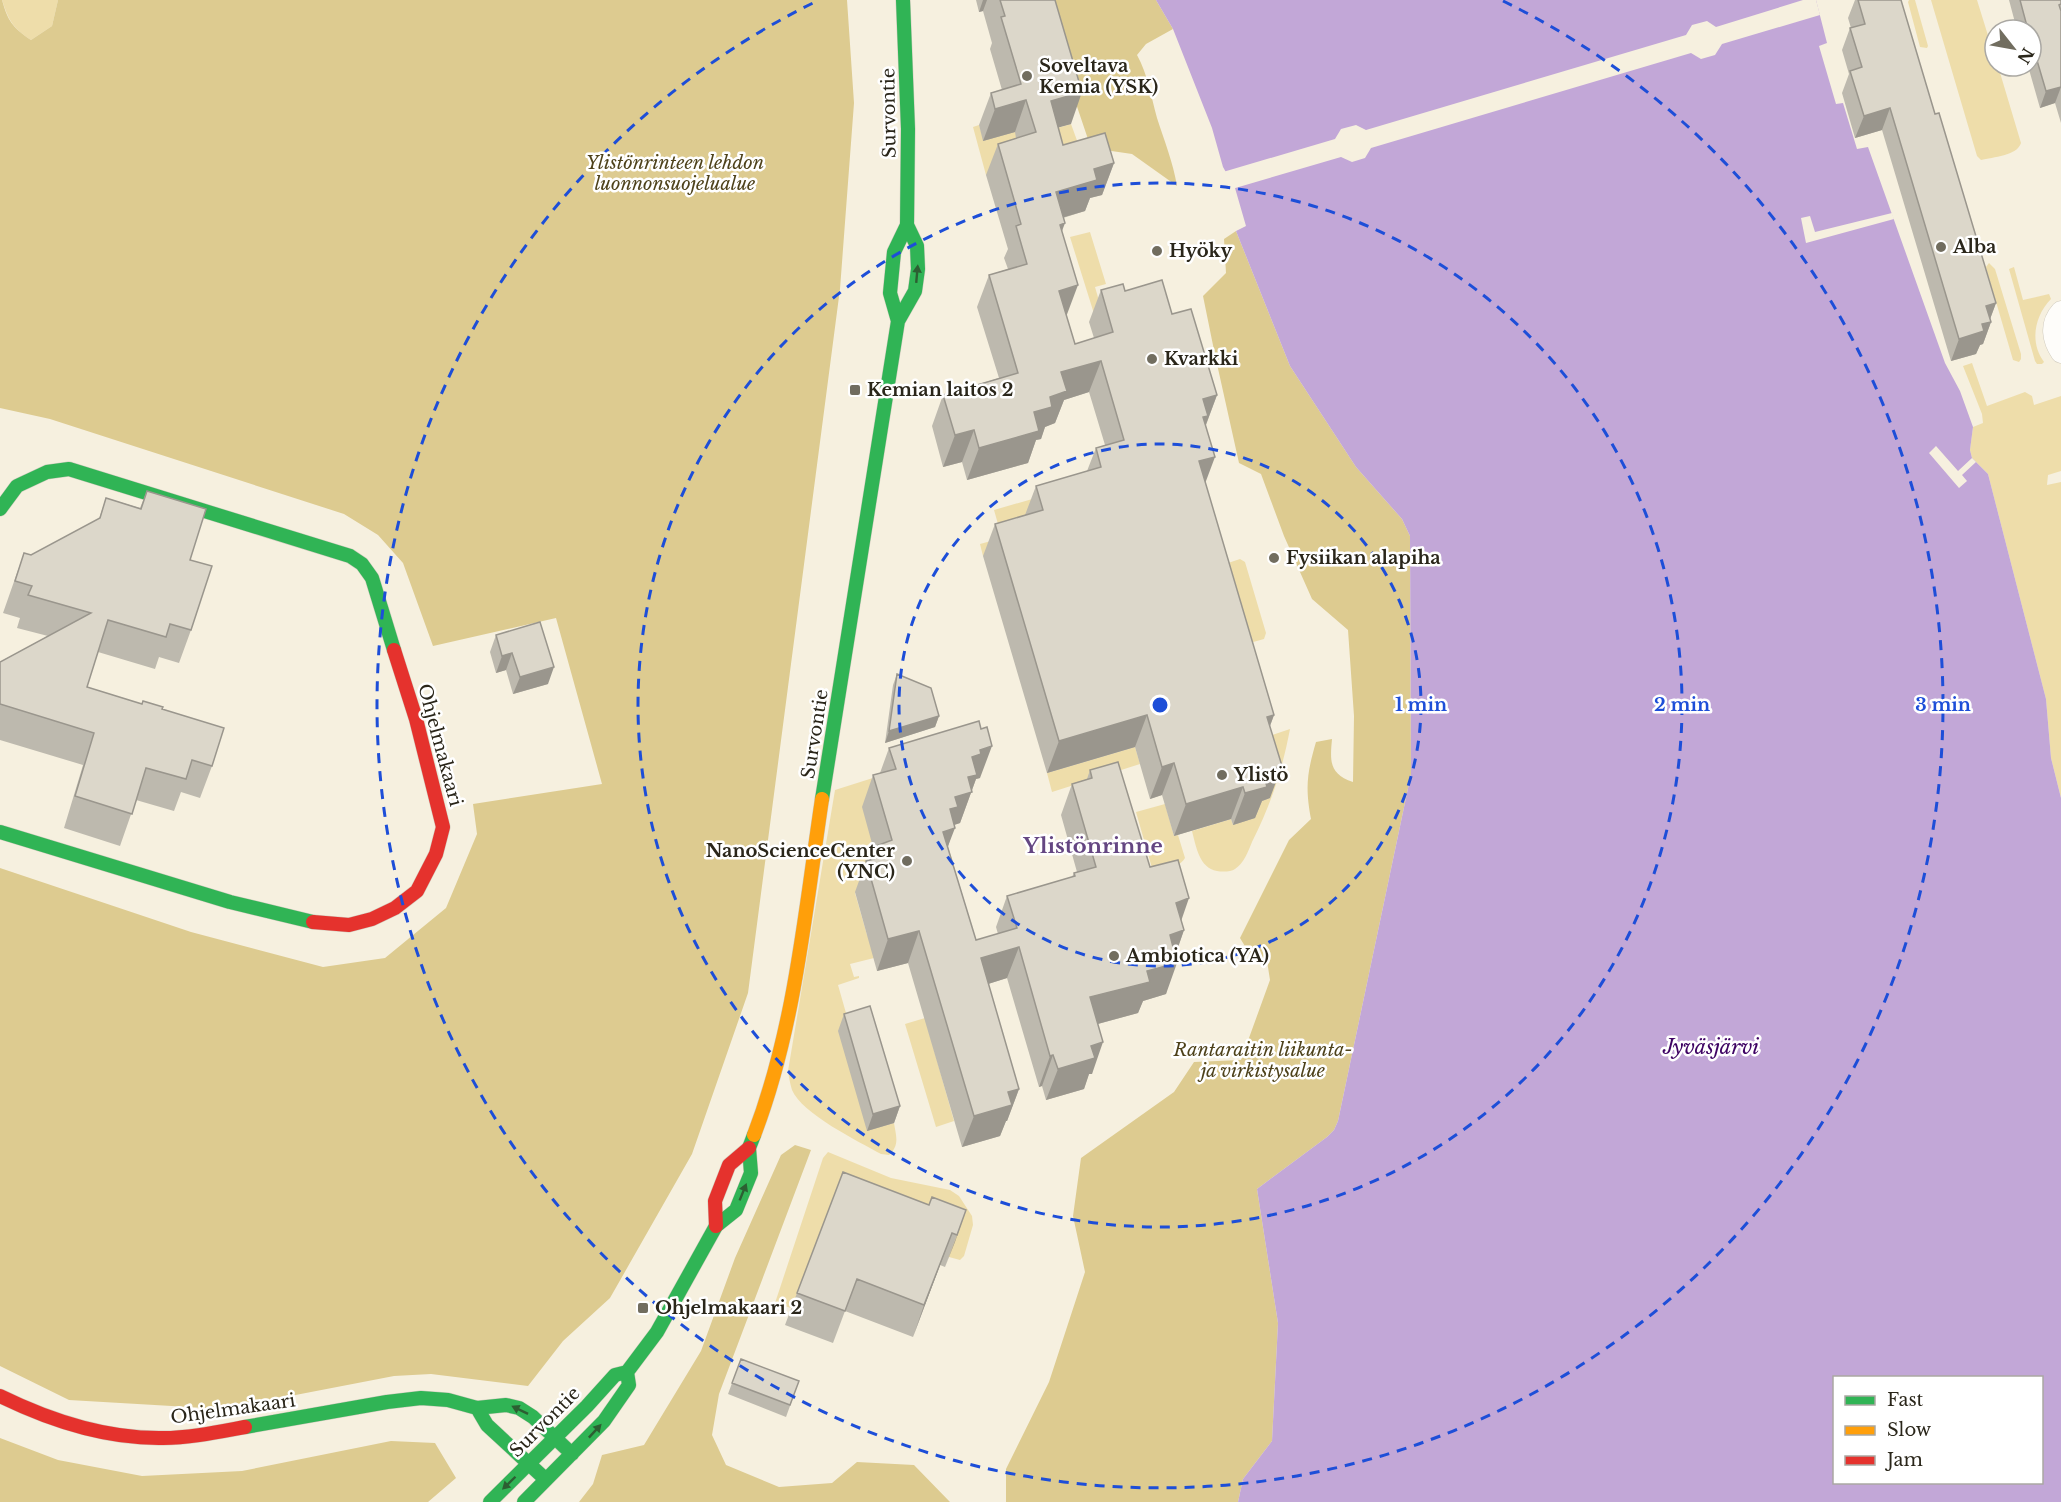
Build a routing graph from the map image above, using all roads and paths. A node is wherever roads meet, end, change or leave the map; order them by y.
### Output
1 (903, 0) edge
2 (907, 225) junction
3 (2061, 311) edge
4 (898, 321) junction
5 (2061, 353) edge
6 (0, 509) edge
7 (0, 832) edge
8 (749, 1148) junction
9 (716, 1226) junction
10 (627, 1372) junction
11 (0, 1396) edge
12 (477, 1408) junction
13 (556, 1437) junction
14 (572, 1454) junction
15 (529, 1464) junction
16 (546, 1479) junction
17 (490, 1502) edge
18 (524, 1502) edge

1 - 2 main road, Survontie
2 - 4 main road, Survontie
4 -> 2 main road, Survontie
3 - 5 street
4 - 8 main road, Survontie
6 - 7 main road, Ohjelmakaari
8 - 9 main road, Survontie
9 -> 8 main road, Survontie
9 - 10 main road, Survontie
10 - 13 main road, Survontie
14 -> 10 main road, Survontie
11 - 12 main road, Ohjelmakaari
13 -> 12 main road, Ohjelmakaari
12 - 15 main road
13 - 14 main road, Ohjelmakaari
13 - 15 main road, Survontie
14 - 16 main road, Survontie
15 - 16 main road
15 -> 17 main road, Survontie
16 - 18 main road, Survontie

